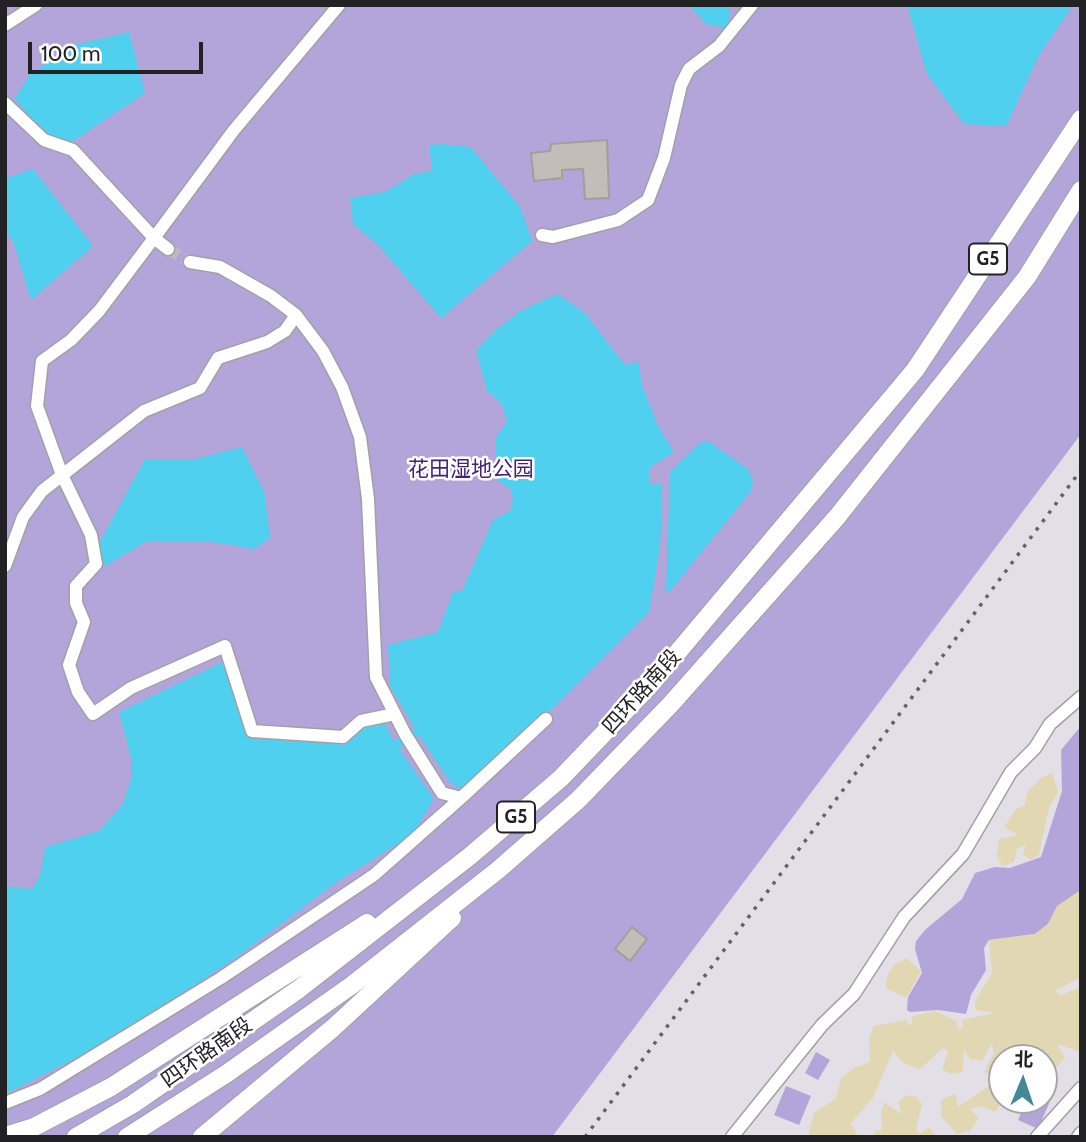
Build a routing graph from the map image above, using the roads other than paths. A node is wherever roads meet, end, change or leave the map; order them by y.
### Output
1 (36, 5) edge
2 (338, 5) edge
3 (752, 5) edge
4 (5, 25) edge
5 (5, 103) edge
6 (1081, 119) edge
7 (1081, 190) edge
8 (542, 235) dead end
9 (154, 238) junction
10 (168, 249) tunnel mouth
11 (190, 262) tunnel mouth
12 (296, 315) junction
13 (62, 475) junction
14 (5, 566) edge
15 (1081, 697) edge
16 (394, 714) junction
17 (546, 719) dead end
18 (461, 798) junction
19 (470, 856) junction
20 (498, 870) junction
21 (1081, 1088) edge
22 (5, 1103) edge
23 (5, 1136) edge
24 (76, 1137) edge
25 (127, 1137) edge
26 (202, 1137) edge
27 (732, 1137) edge
28 (1037, 1137) edge

1 - 4 street
2 - 9 street
3 - 8 street
5 - 9 street
6 - 19 highway, 四环路南段 / G5
7 - 20 highway, 四环路南段 / G5
9 - 10 street
9 - 13 street
11 - 12 street
12 - 13 street
12 - 16 street
13 - 14 street
13 - 16 street
15 - 27 street
16 - 18 street
17 - 18 street
18 - 22 street
19 - 23 highway
19 - 24 highway, 四环路南段 / G5
20 - 25 highway, 四环路南段 / G5
20 - 26 highway
21 - 28 street

